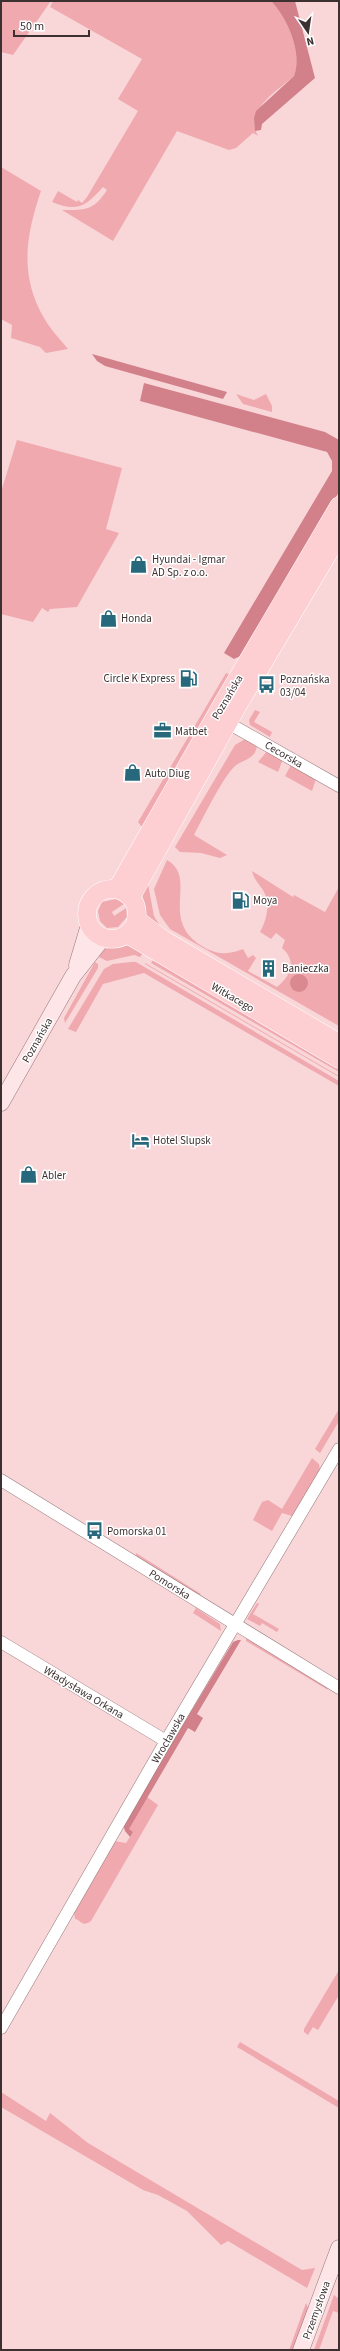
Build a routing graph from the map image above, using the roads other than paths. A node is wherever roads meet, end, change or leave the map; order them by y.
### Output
1 (339, 506) edge
2 (339, 535) edge
3 (228, 723) junction
4 (339, 786) edge
5 (124, 893) junction
6 (89, 925) junction
7 (132, 926) junction
8 (103, 938) junction
9 (73, 976) junction
10 (339, 1043) edge
11 (339, 1059) edge
12 (1, 1103) edge
13 (337, 1457) edge
14 (1, 1480) edge
15 (235, 1624) junction
16 (1, 1642) edge
17 (339, 1688) edge
18 (166, 1741) junction
19 (1, 2028) edge
20 (339, 2248) edge
21 (301, 2350) edge

1 - 5 main road, Poznańska
2 - 3 main road, Poznańska
3 - 4 street, Cecorska
3 - 5 main road, Poznańska
5 - 6 main road
5 - 7 main road
6 - 8 main road
6 - 9 main road, Poznańska
7 - 8 main road
7 - 10 main road, Witkacego
7 - 11 main road, Witkacego
8 - 9 main road, Poznańska
9 - 12 main road, Poznańska
13 - 15 street, Wrocławska
14 - 15 street, Pomorska
15 - 17 street, Pomorska
15 - 18 street, Wrocławska
16 - 18 street, Władysława Orkana
18 - 19 street, Wrocławska
20 - 21 main road, Przemysłowa

